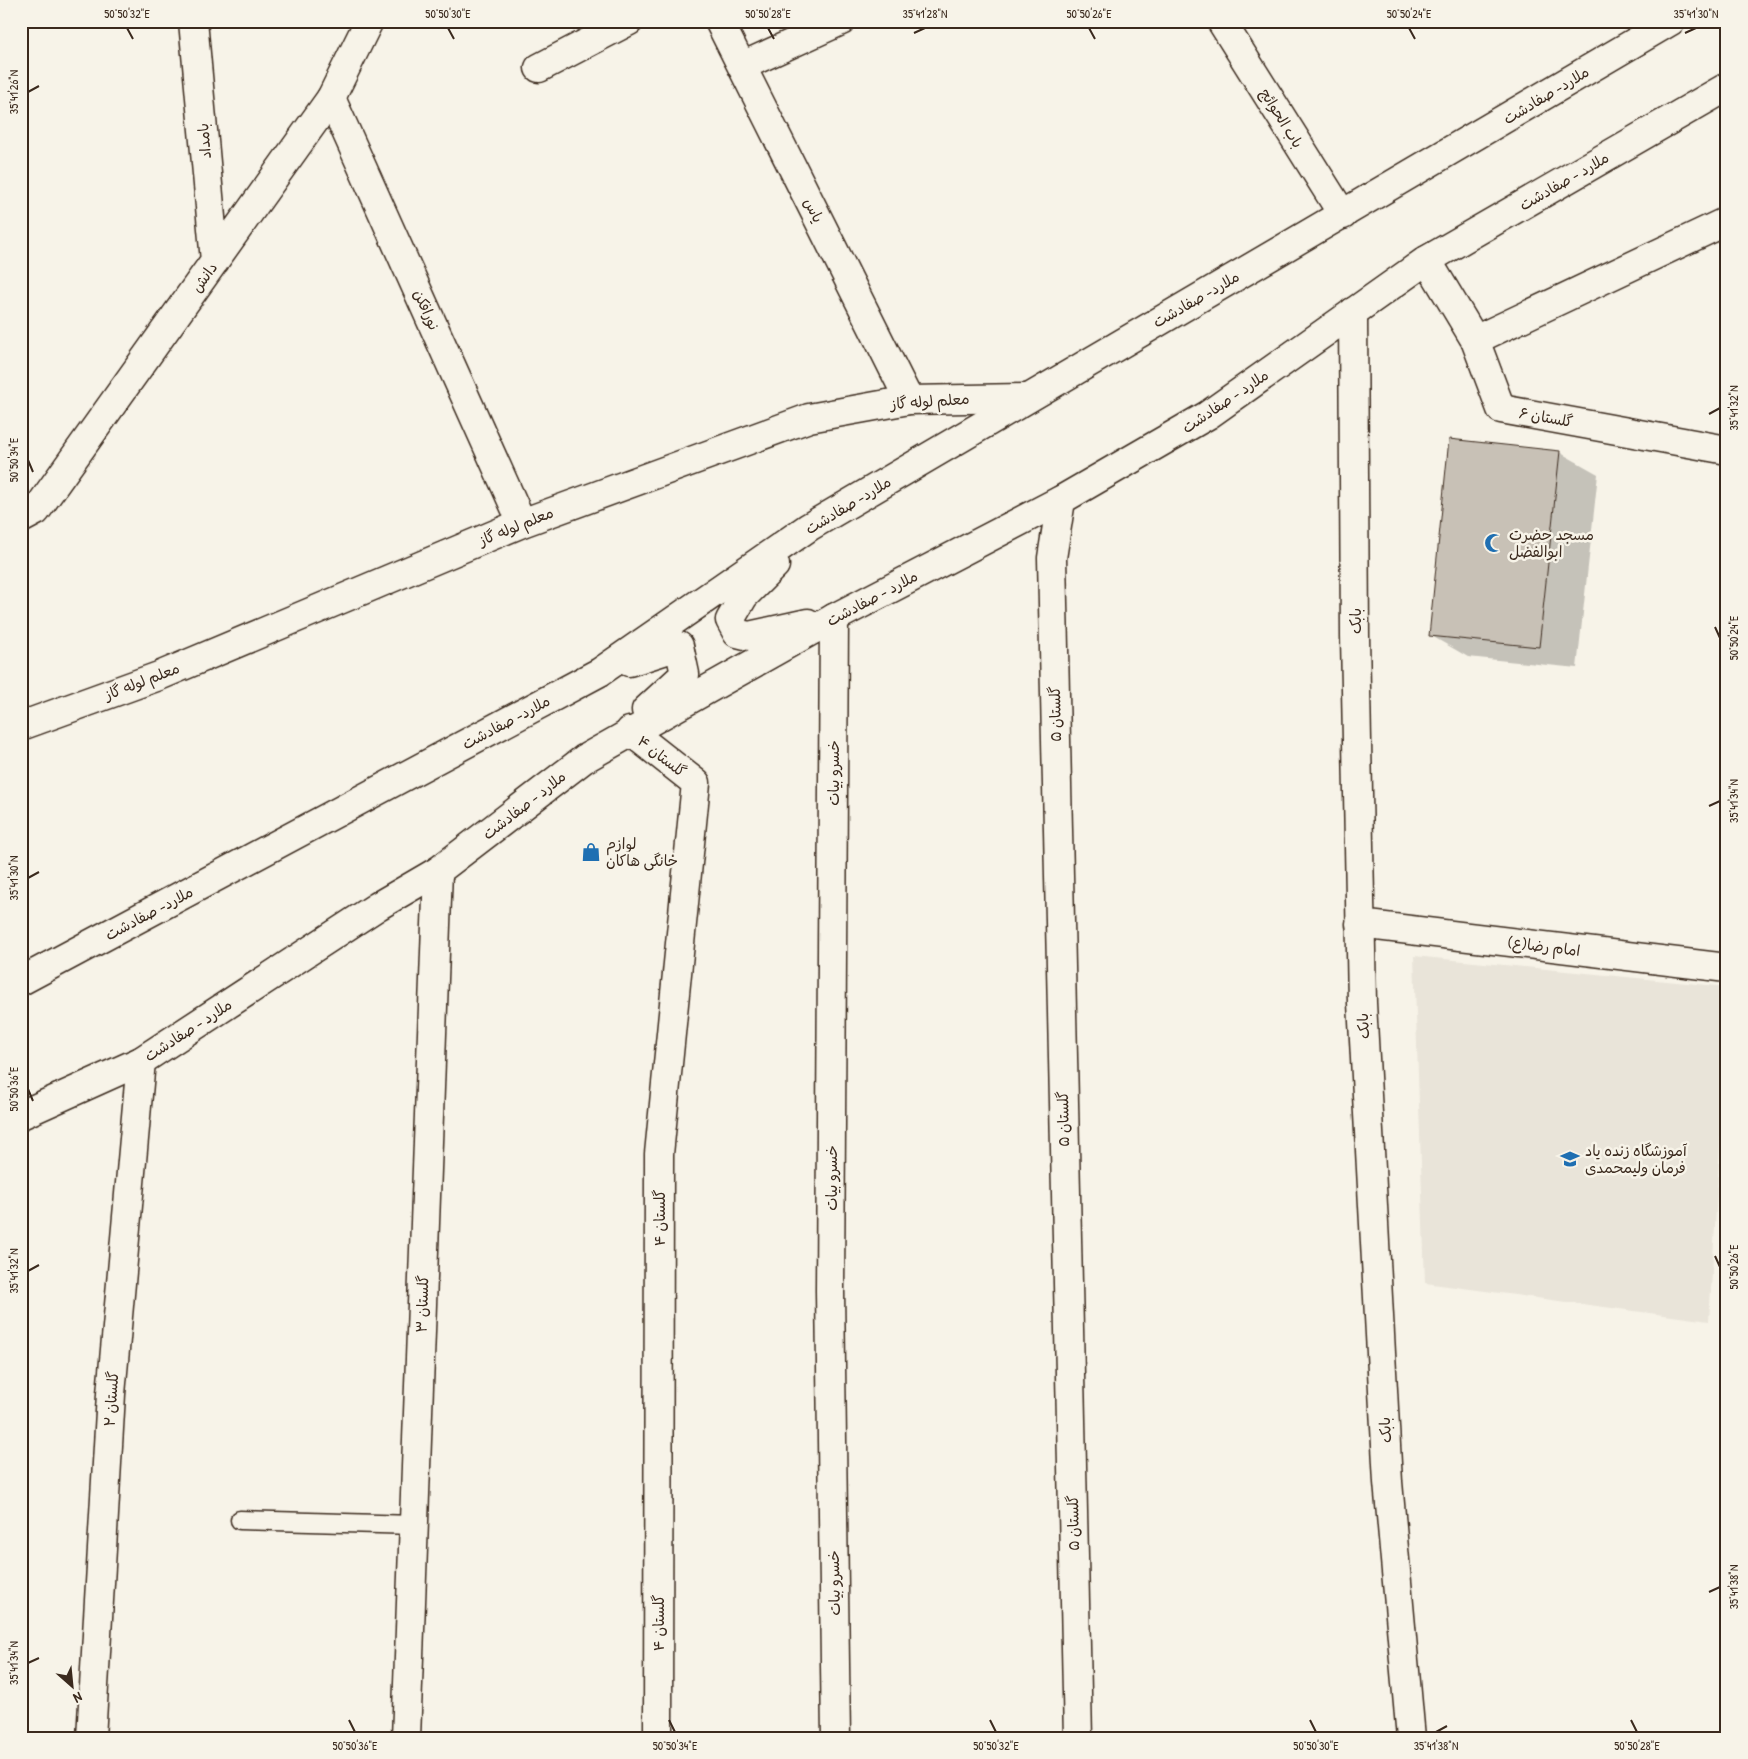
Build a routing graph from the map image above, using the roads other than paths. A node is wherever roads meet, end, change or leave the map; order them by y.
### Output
1 (193, 21) edge
2 (369, 21) edge
3 (629, 21) edge
4 (720, 21) edge
5 (840, 21) edge
6 (1221, 21) edge
7 (1671, 21) edge
8 (742, 66) junction
9 (539, 68) dead end
10 (1727, 87) edge
11 (331, 98) junction
12 (1343, 215) junction
13 (1727, 221) edge
14 (1427, 260) junction
15 (215, 261) junction
16 (1353, 312) junction
17 (1475, 340) junction
18 (1028, 398) junction
19 (909, 400) junction
20 (1727, 450) edge
21 (1061, 500) junction
22 (21, 519) edge
23 (522, 523) junction
24 (809, 527) junction
25 (834, 618) junction
26 (600, 672) junction
27 (21, 726) edge
28 (630, 731) junction
29 (584, 759) junction
30 (438, 871) junction
31 (1360, 924) junction
32 (1727, 968) edge
33 (21, 981) edge
34 (141, 1061) junction
35 (21, 1115) edge
36 (240, 1520) dead end
37 (414, 1525) junction
38 (91, 1738) edge
39 (406, 1738) edge
40 (658, 1738) edge
41 (836, 1738) edge
42 (1078, 1738) edge
43 (1411, 1738) edge

1 - 15 main road, بامداد
2 - 11 main road, دانش
3 - 9 main road
4 - 8 main road, یاس
5 - 8 main road
6 - 12 main road, باب الحوائج
7 - 12 main road, ملارد- صفادشت
8 - 19 main road, یاس
10 - 14 main road, ملارد - صفادشت
11 - 15 main road, دانش
11 - 23 main road, نورافکن
12 - 18 main road, ملارد- صفادشت
13 - 17 main road
14 - 16 main road, ملارد - صفادشت
14 - 17 main road, گلستان ۶
15 - 22 main road, دانش
16 - 21 main road, ملارد - صفادشت
16 - 31 main road, بابک
17 - 20 main road, گلستان ۶
18 - 19 main road, معلم لوله گاز
18 - 24 main road, ملارد- صفادشت
19 - 23 main road, معلم لوله گاز
21 - 25 main road, ملارد - صفادشت
21 - 42 main road, گلستان ۵
23 - 27 main road, معلم لوله گاز
24 - 25 main road
24 - 26 main road, ملارد- صفادشت
25 - 28 main road, ملارد - صفادشت
25 - 41 main road, خسرو بیات
26 - 29 main road
26 - 33 main road, ملارد- صفادشت
28 - 29 main road, ملارد - صفادشت
28 - 40 main road, گلستان ۴
29 - 30 main road, ملارد - صفادشت
30 - 34 main road, ملارد - صفادشت
30 - 37 main road, گلستان ۳
31 - 32 main road, امام رضا(ع)
31 - 43 main road, بابک
34 - 35 main road, ملارد - صفادشت
34 - 38 main road, گلستان ۲
36 - 37 lane
37 - 39 main road, گلستان ۳

